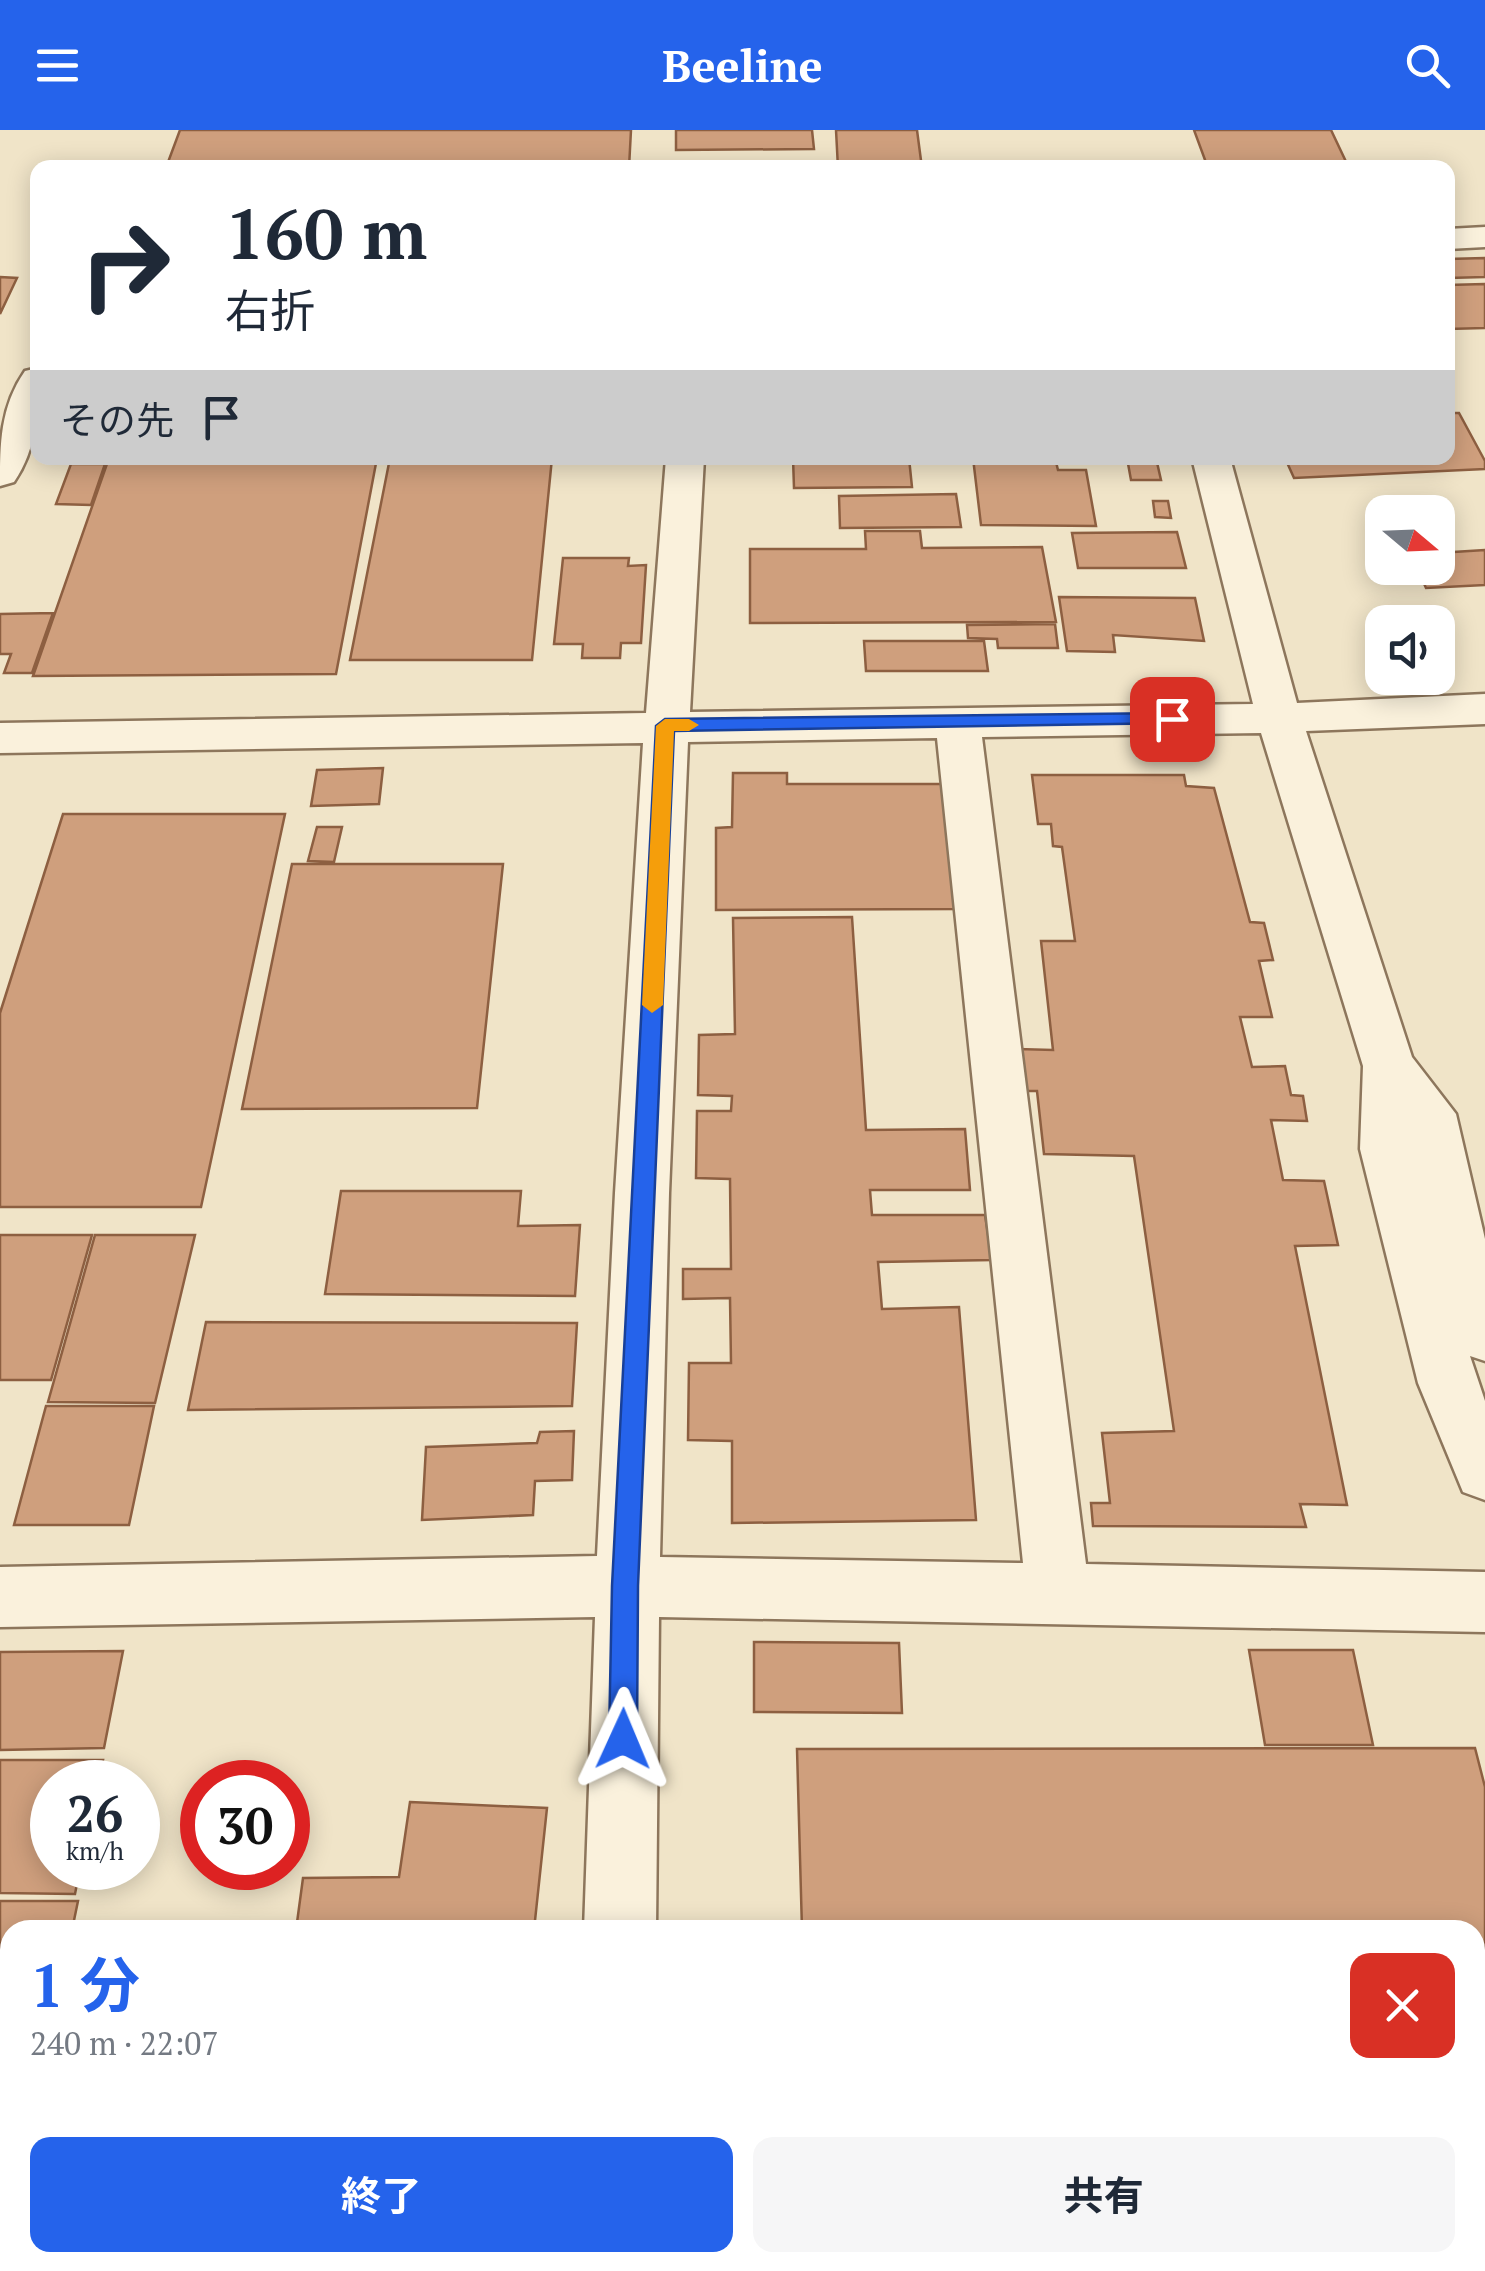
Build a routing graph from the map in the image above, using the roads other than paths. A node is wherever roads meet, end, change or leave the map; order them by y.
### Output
1 (1485, 237) edge
2 (1455, 239) edge
3 (30, 399) edge
4 (684, 465) edge
5 (1214, 465) edge
6 (0, 474) edge
7 (1485, 709) edge
8 (1279, 718) junction
9 (958, 722) junction
10 (665, 726) junction
11 (0, 738) edge
12 (1390, 1066) junction
13 (1485, 1336) edge
14 (1485, 1472) edge
15 (625, 1586) junction
16 (1058, 1595) junction
17 (0, 1596) edge
18 (1485, 1602) edge
19 (620, 1920) edge

1 - 2 street
3 - 6 street
4 - 10 street
5 - 8 street
7 - 8 street
8 - 9 street
8 - 12 street
9 - 10 street
9 - 16 street
10 - 11 street
10 - 15 street
12 - 13 street
12 - 14 street
15 - 16 street
15 - 17 street
15 - 19 street
16 - 18 street

